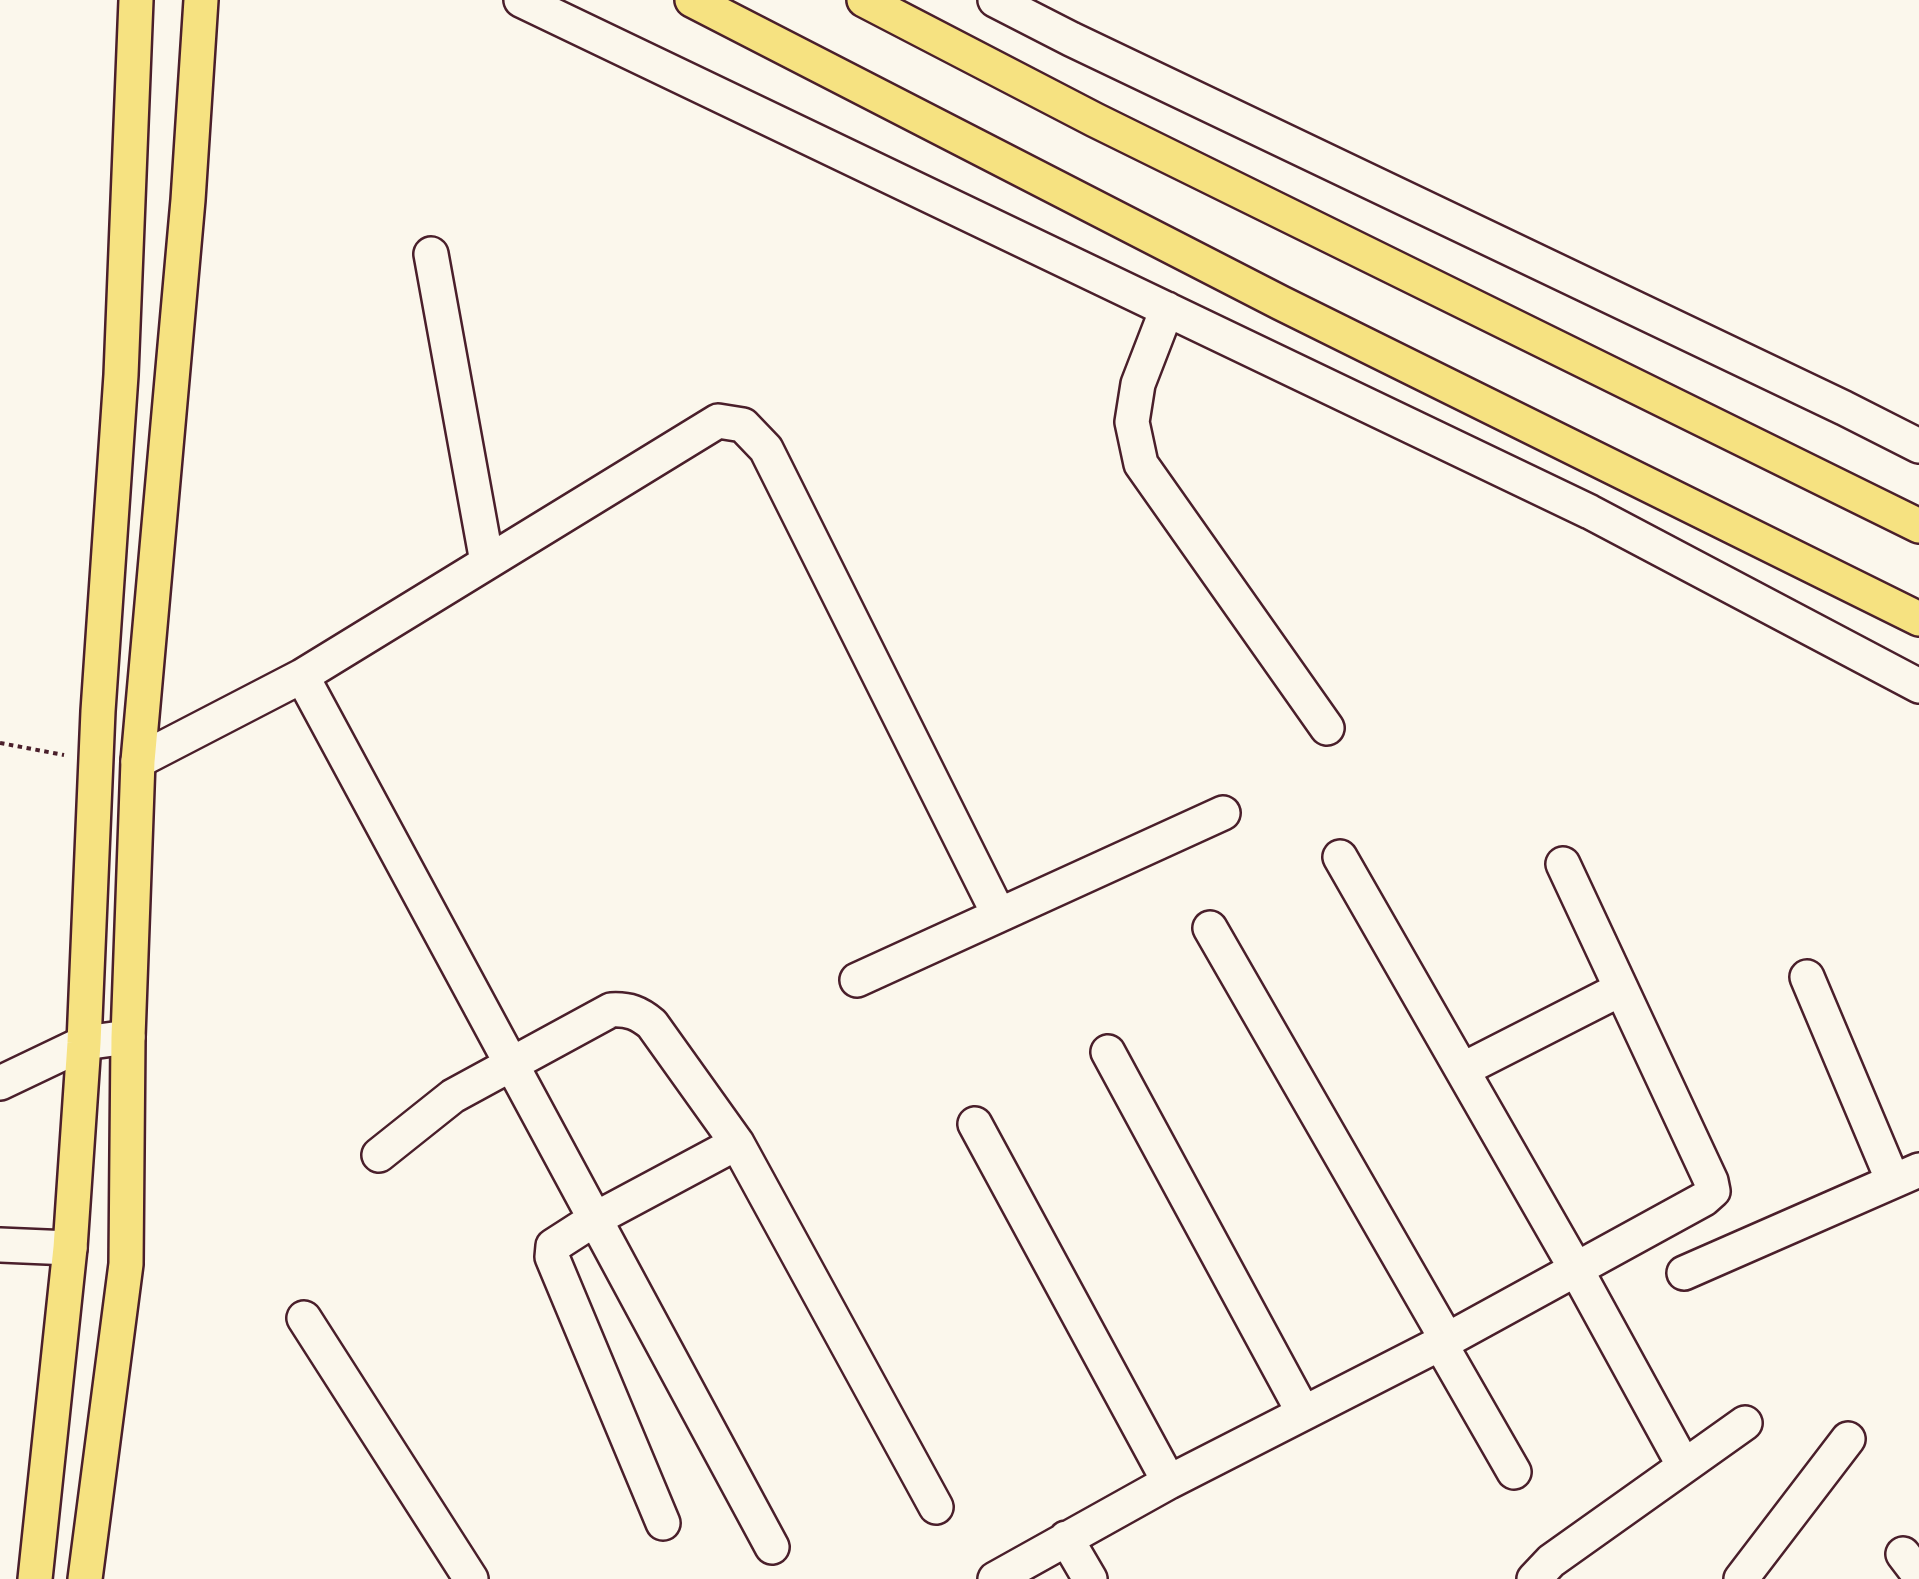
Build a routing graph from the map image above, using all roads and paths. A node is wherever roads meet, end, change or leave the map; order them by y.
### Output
1 (136, 0) edge
2 (201, 0) edge
3 (521, 0) edge
4 (692, 0) edge
5 (864, 0) edge
6 (994, 0) edge
7 (431, 254) dead end
8 (1167, 309) junction
9 (121, 375) junction
10 (171, 379) junction
11 (1919, 446) edge
12 (1919, 526) edge
13 (487, 562) junction
14 (1919, 619) edge
15 (302, 676) junction
16 (1919, 686) edge
17 (1327, 728) dead end
18 (0, 743) edge
19 (72, 756) dead end
20 (138, 761) junction
21 (1222, 813) dead end
22 (1340, 857) dead end
23 (1563, 864) dead end
24 (999, 915) junction
25 (1210, 928) dead end
26 (1807, 977) dead end
27 (857, 980) dead end
28 (1622, 989) junction
29 (128, 1037) junction
30 (84, 1043) junction
31 (1108, 1052) dead end
32 (511, 1064) junction
33 (1462, 1070) junction
34 (0, 1083) edge
35 (975, 1124) dead end
36 (737, 1143) junction
37 (379, 1155) dead end
38 (1906, 1176) edge
39 (595, 1220) junction
40 (0, 1245) edge
41 (70, 1248) junction
42 (1576, 1269) junction
43 (1684, 1273) dead end
44 (304, 1318) dead end
45 (1443, 1341) junction
46 (1303, 1412) junction
47 (1745, 1423) dead end
48 (1848, 1439) dead end
49 (1684, 1466) junction
50 (1514, 1472) dead end
51 (1169, 1482) junction
52 (936, 1507) dead end
53 (663, 1523) dead end
54 (1066, 1538) junction
55 (772, 1547) dead end
56 (35, 1579) edge
57 (85, 1579) edge
58 (471, 1579) edge
59 (995, 1579) edge
60 (1090, 1579) edge
61 (1534, 1579) edge
62 (1741, 1579) edge

1 - 9 main road
2 - 10 main road
3 - 8 street
4 - 14 main road
5 - 12 main road
6 - 11 street
7 - 13 street
8 - 16 street
8 - 17 street
9 - 10 main road
9 - 30 main road
10 - 20 main road
13 - 15 street
13 - 24 street
15 - 20 street
15 - 32 street
18 - 19 path
20 - 29 main road
21 - 24 street
22 - 33 street
23 - 28 street
24 - 27 street
25 - 45 street
26 - 38 street
28 - 33 street
28 - 42 street
29 - 30 street
29 - 57 main road
30 - 34 street
30 - 41 main road
31 - 46 street
32 - 36 street
32 - 37 street
32 - 39 street
33 - 42 street
35 - 51 street
36 - 39 street
36 - 52 street
38 - 43 street
39 - 53 street
39 - 55 street
40 - 41 street
41 - 56 main road
42 - 45 street
42 - 49 street
44 - 58 street
45 - 46 street
45 - 50 street
46 - 51 street
47 - 49 street
48 - 62 street
49 - 61 street
51 - 54 street
54 - 59 street
54 - 60 street

